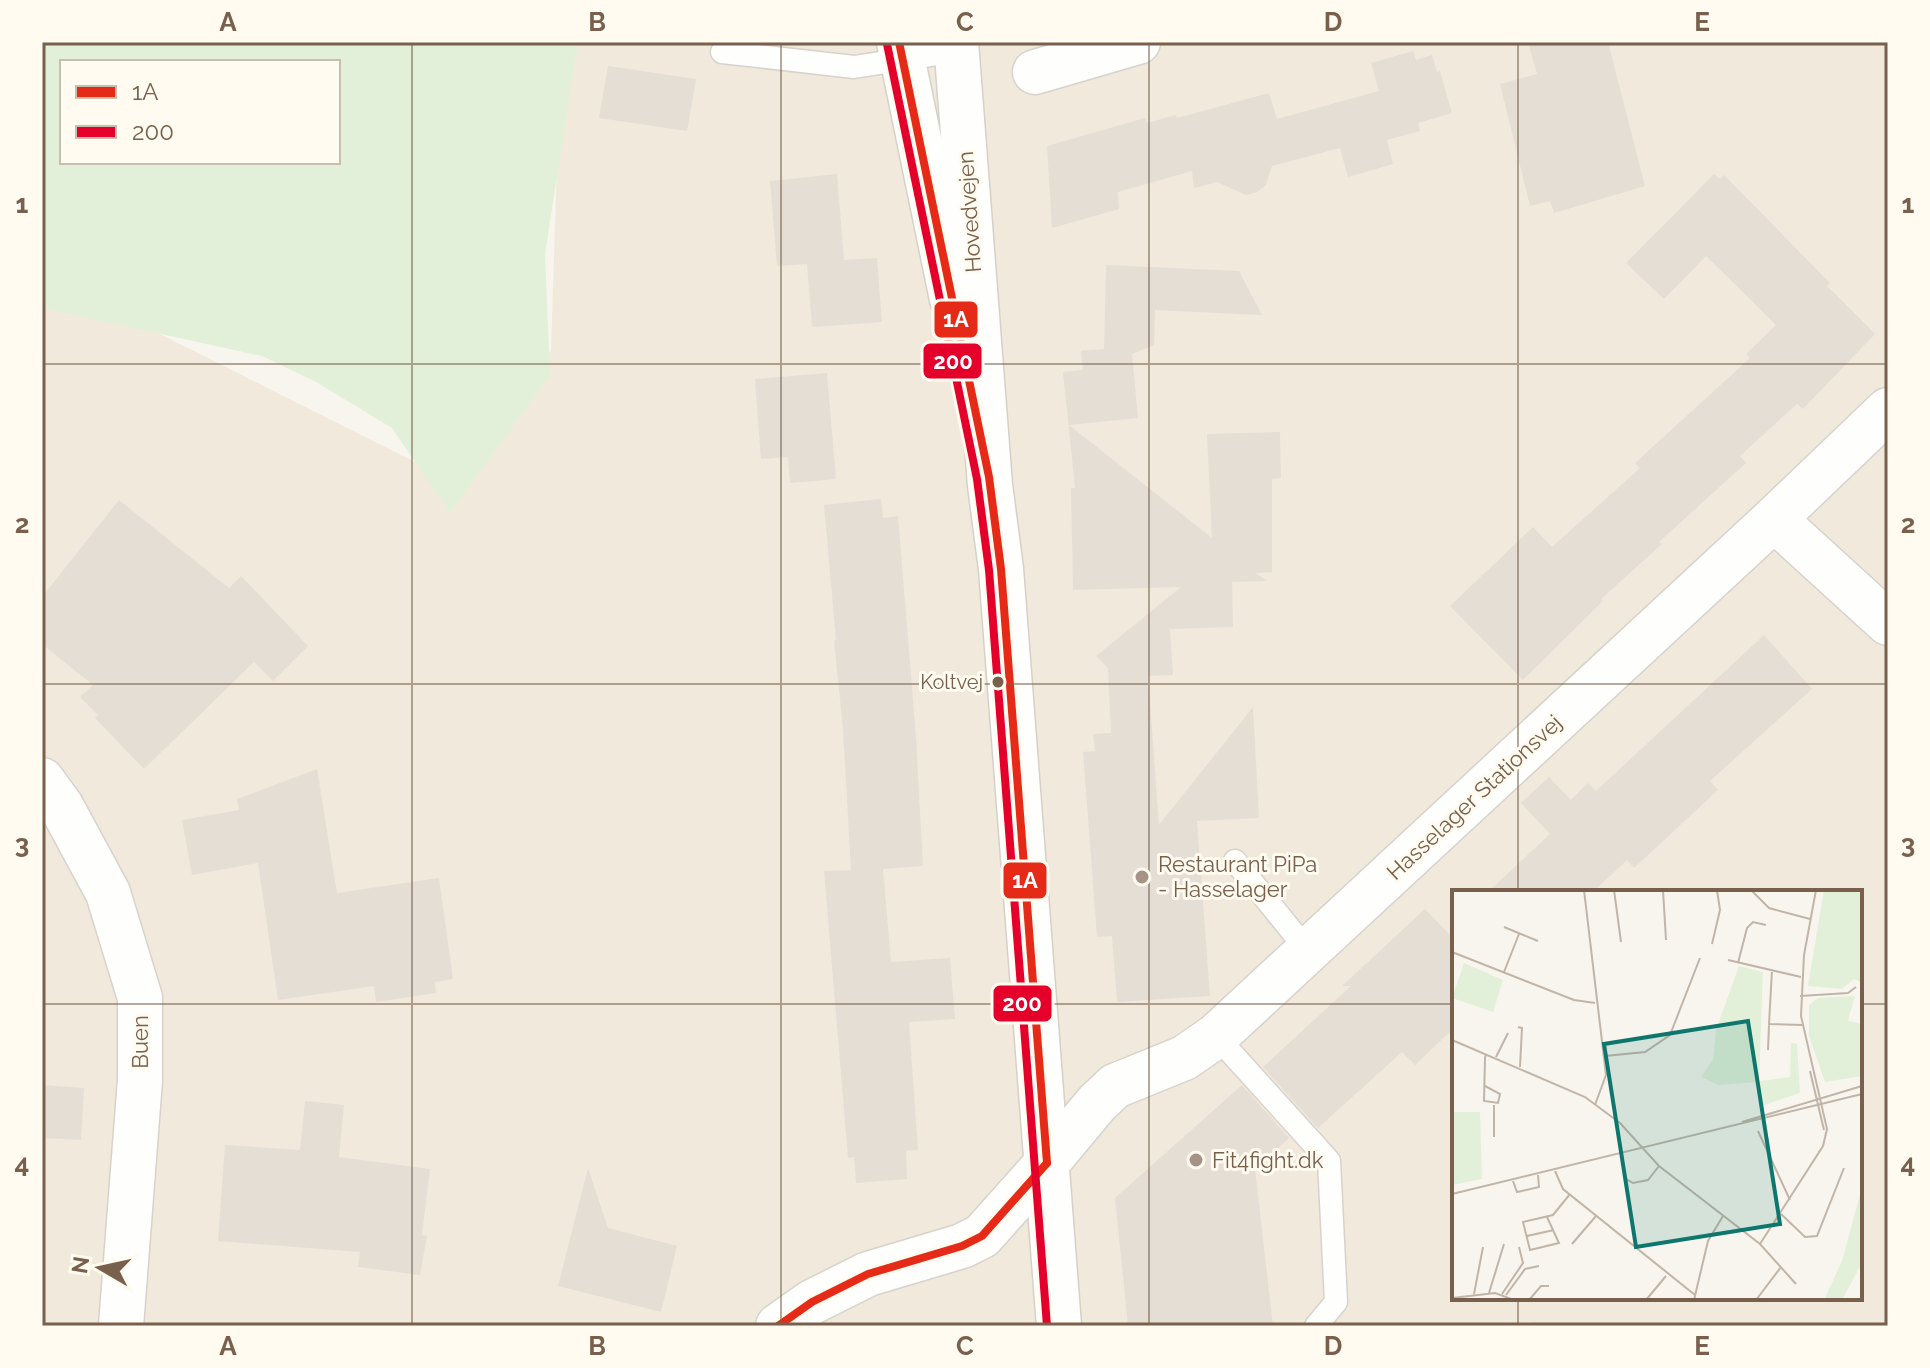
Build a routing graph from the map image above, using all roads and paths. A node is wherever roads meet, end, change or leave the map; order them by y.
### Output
1 (1138, 42) edge
2 (956, 47) edge
3 (901, 51) edge
4 (722, 52) dead end
5 (1035, 72) dead end
6 (1888, 410) edge
7 (989, 477) junction
8 (1774, 519) junction
9 (1888, 623) edge
10 (42, 780) edge
11 (1235, 861) dead end
12 (1308, 951) junction
13 (1216, 1036) junction
14 (1047, 1163) junction
15 (121, 1326) edge
16 (778, 1326) edge
17 (1059, 1326) edge
18 (1316, 1326) edge

1 - 5 street
2 - 3 lane
2 - 7 street, Hovedvejen
3 - 4 lane
3 - 7 street, Hovedvejen
6 - 8 street, Hasselager Stationsvej
7 - 14 street, Hovedvejen
8 - 9 street
8 - 12 street, Hasselager Stationsvej
10 - 15 street, Buen
11 - 12 lane
12 - 13 street, Hasselager Stationsvej
13 - 14 street, Hasselager Stationsvej
13 - 18 lane
14 - 16 street
14 - 17 street, Hovedvejen

